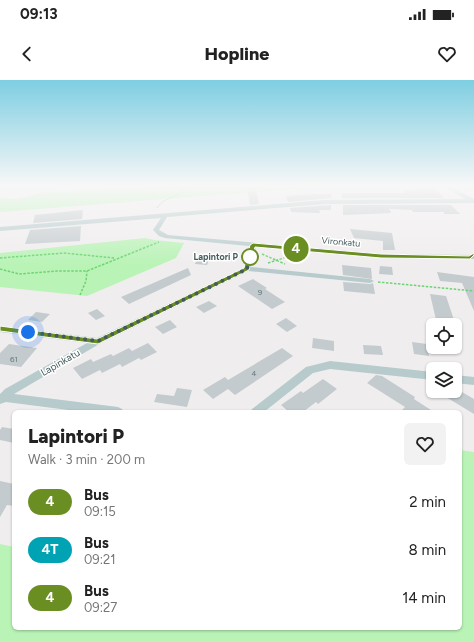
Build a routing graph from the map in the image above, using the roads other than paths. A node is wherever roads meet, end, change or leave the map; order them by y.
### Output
1 (189, 212) edge
2 (166, 214) junction
3 (0, 228) edge
4 (255, 248) junction
5 (473, 256) edge
6 (251, 269) junction
7 (370, 281) road end
8 (0, 329) edge
9 (98, 341) junction
10 (426, 375) edge
11 (462, 380) edge
12 (474, 381) edge
13 (2, 399) edge
14 (100, 410) edge
15 (259, 410) edge

1 - 2 street
2 - 3 street
2 - 4 street, Vironkatu
4 - 5 street, Vironkatu
4 - 6 street
6 - 7 street
6 - 9 street, Lapinkatu
8 - 9 street
9 - 13 street, Lapinkatu
10 - 15 street
11 - 12 street
13 - 14 street

